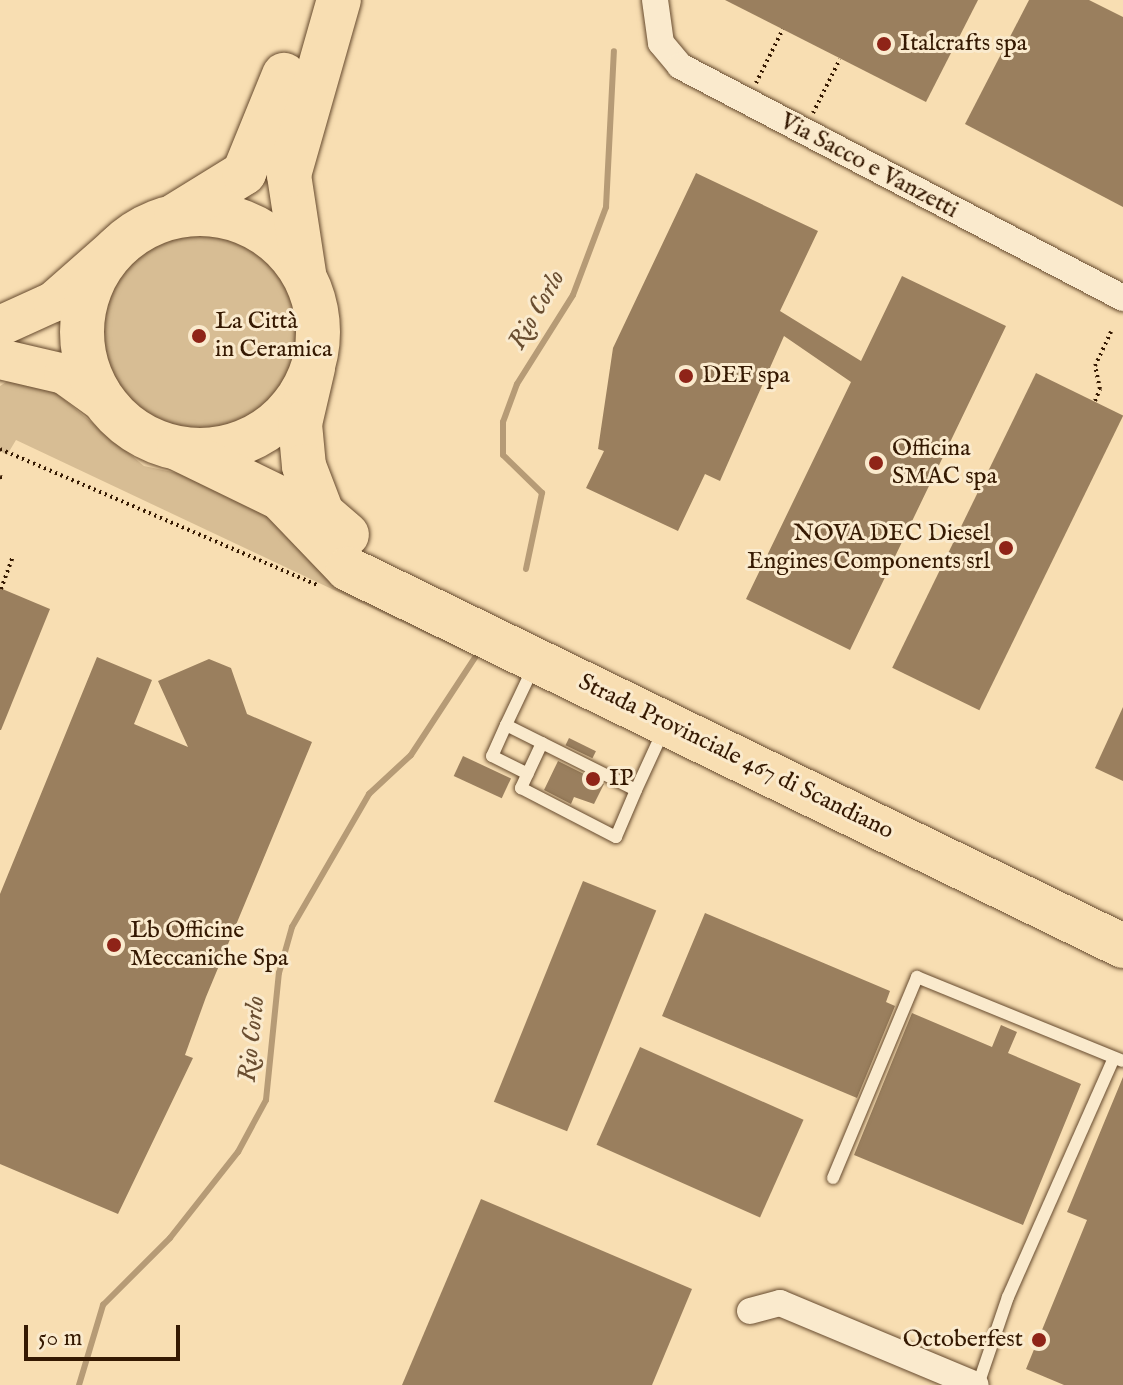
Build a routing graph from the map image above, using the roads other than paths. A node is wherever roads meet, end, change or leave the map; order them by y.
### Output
1 (307, 0) edge
2 (339, 0) edge
3 (655, 0) edge
4 (174, 216) junction
5 (120, 243) junction
6 (306, 278) junction
7 (1123, 298) edge
8 (0, 326) edge
9 (0, 359) edge
10 (313, 368) junction
11 (103, 402) junction
12 (179, 449) junction
13 (345, 569) junction
14 (537, 659) junction
15 (666, 723) junction
16 (506, 725) junction
17 (542, 743) junction
18 (528, 774) junction
19 (636, 790) junction
20 (1058, 907) junction
21 (1123, 926) edge
22 (1123, 946) edge
23 (1123, 956) edge
24 (1119, 1059) edge
25 (833, 1178) dead end
26 (750, 1311) dead end
27 (977, 1385) edge

1 - 4 highway
2 - 6 highway
3 - 7 street, Via Sacco e Vanzetti
4 - 5 highway
4 - 6 highway
5 - 8 main road
5 - 11 highway
6 - 10 highway
9 - 11 main road
10 - 12 highway
10 - 13 highway
11 - 12 highway
12 - 13 highway
13 - 14 highway, Strada Provinciale 467 di Scandiano
13 - 20 highway, Strada Provinciale 467 di Scandiano
14 - 15 highway, Strada Provinciale 467 di Scandiano
14 - 16 lane
15 - 19 lane
15 - 20 highway, Strada Provinciale 467 di Scandiano
16 - 17 lane
16 - 18 lane
17 - 18 lane
17 - 19 lane
18 - 19 lane
20 - 21 highway
20 - 22 highway, Strada Provinciale 467 di Scandiano
20 - 23 highway
24 - 25 lane
24 - 27 lane
26 - 27 street

